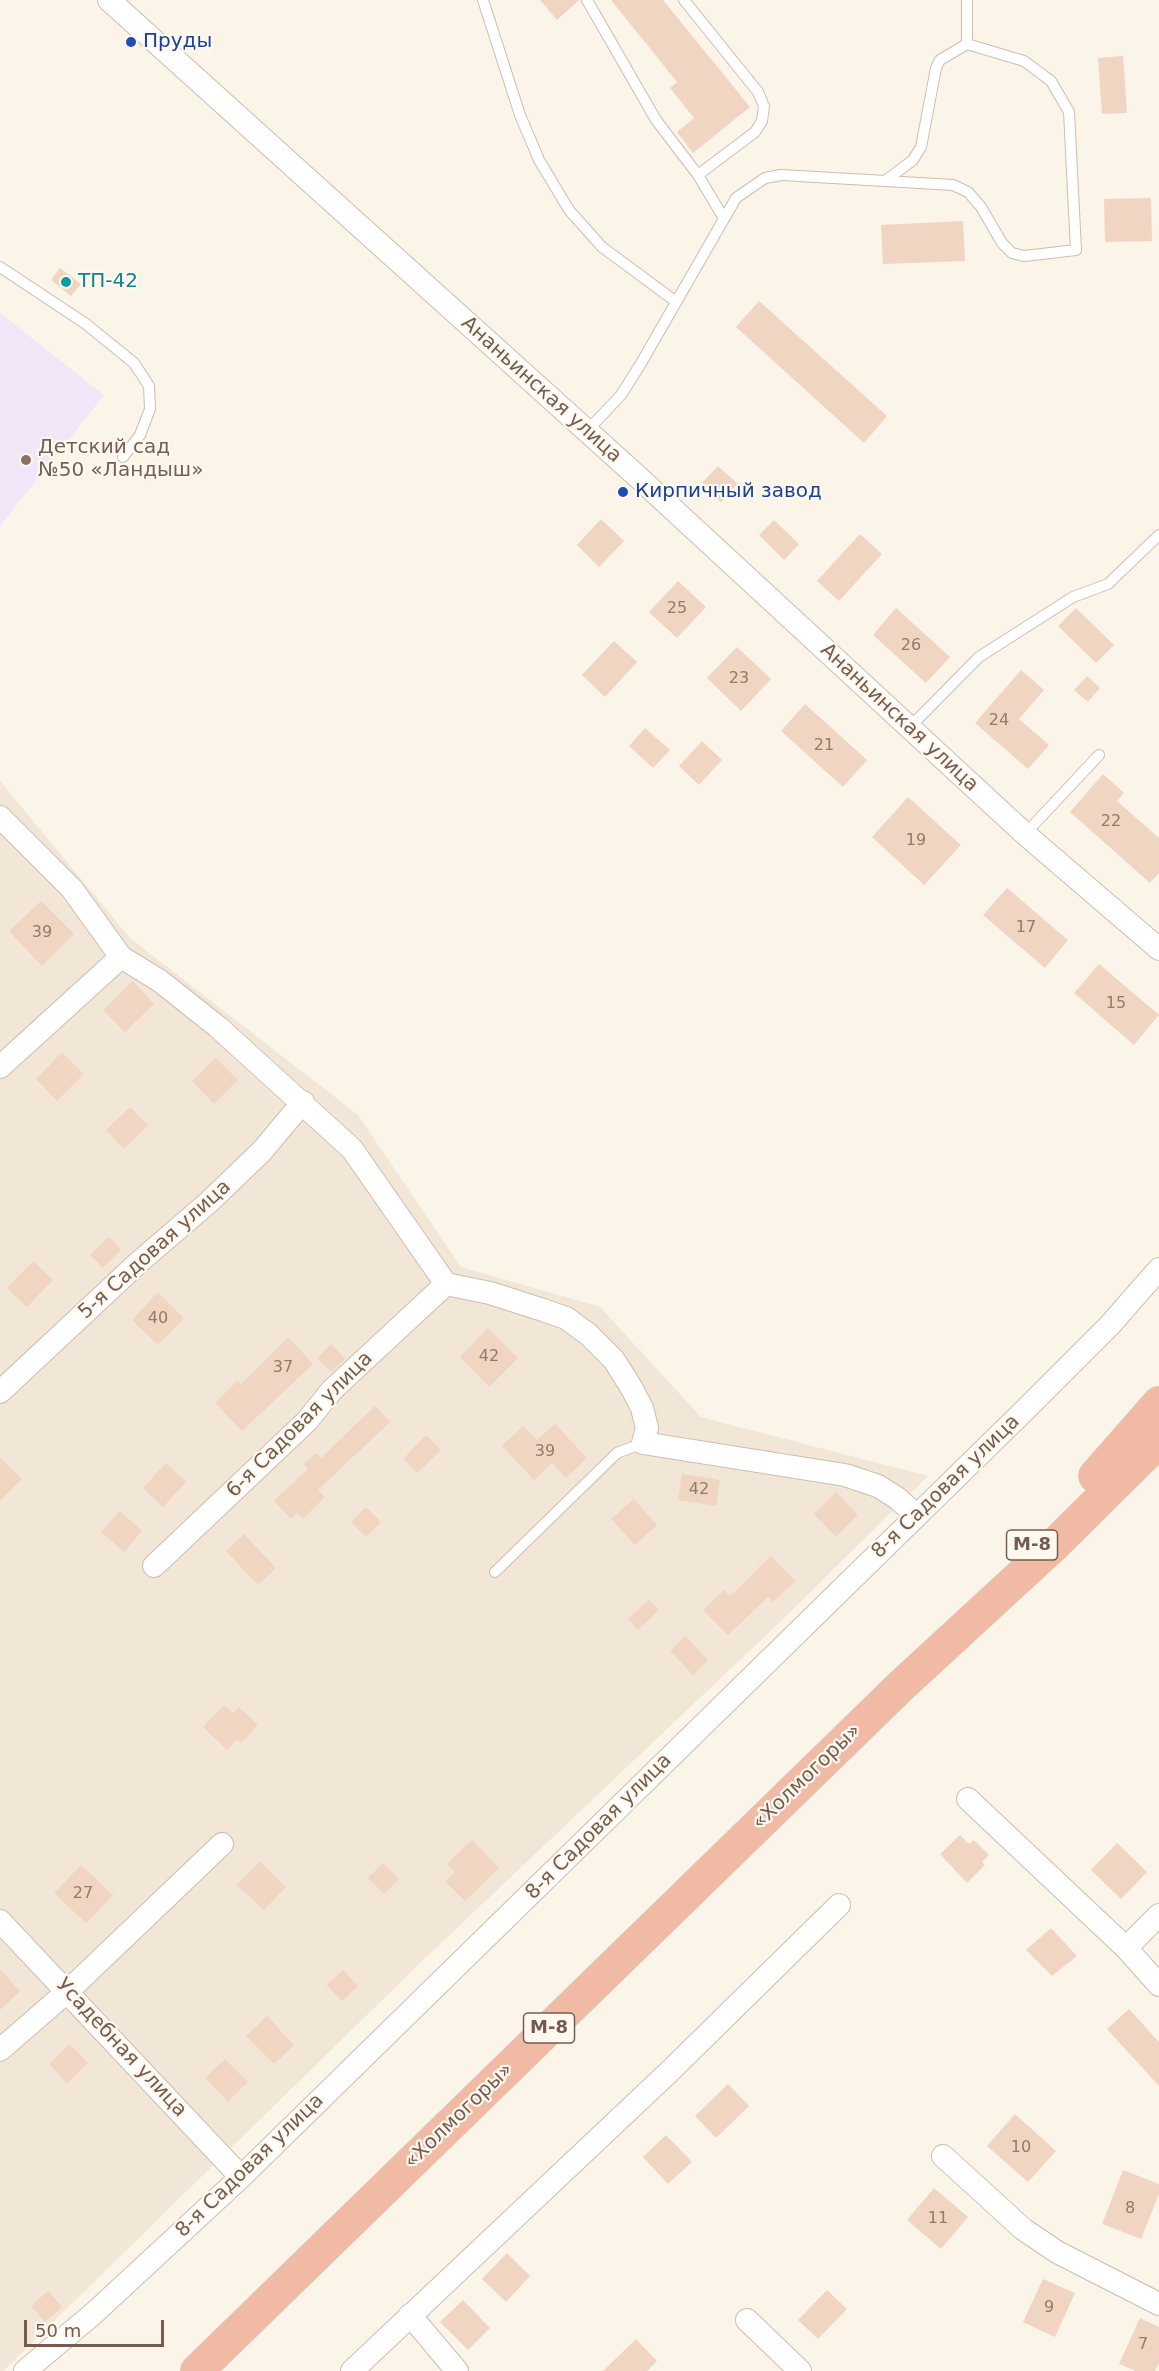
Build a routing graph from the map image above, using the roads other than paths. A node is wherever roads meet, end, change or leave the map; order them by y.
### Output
1 (109, 0) edge
2 (483, 0) edge
3 (588, 0) edge
4 (684, 0) edge
5 (967, 0) edge
6 (967, 44) junction
7 (698, 175) junction
8 (885, 181) junction
9 (723, 217) junction
10 (0, 267) edge
11 (675, 302) junction
12 (587, 431) junction
13 (123, 457) dead end
14 (1159, 535) edge
15 (909, 728) junction
16 (1099, 755) dead end
17 (0, 817) edge
18 (1025, 834) junction
19 (1159, 948) edge
20 (121, 957) junction
21 (0, 1067) edge
22 (303, 1101) junction
23 (1159, 1269) edge
24 (446, 1284) junction
25 (0, 1392) edge
26 (1159, 1403) edge
27 (1159, 1441) edge
28 (644, 1443) junction
29 (916, 1515) junction
30 (154, 1566) dead end
31 (495, 1572) dead end
32 (902, 1685) junction
33 (968, 1799) dead end
34 (222, 1844) dead end
35 (839, 1905) dead end
36 (1159, 1915) edge
37 (0, 1921) edge
38 (1126, 1948) junction
39 (1159, 1984) edge
40 (68, 1992) junction
41 (0, 2050) edge
42 (943, 2156) dead end
43 (241, 2177) junction
44 (1159, 2304) edge
45 (410, 2315) junction
46 (747, 2320) dead end
47 (25, 2371) edge
48 (197, 2371) edge
49 (352, 2371) edge
50 (457, 2371) edge
51 (800, 2371) edge

1 - 12 street, Ананьинская улица
2 - 11 lane
3 - 7 lane
4 - 7 lane
5 - 6 lane
6 - 8 lane
6 - 8 lane
7 - 9 lane
8 - 9 lane
9 - 11 lane
10 - 13 lane
11 - 12 lane
12 - 15 street, Ананьинская улица
14 - 15 lane
15 - 18 street, Ананьинская улица
16 - 18 lane
17 - 20 street
18 - 19 street, Ананьинская улица
20 - 21 street
20 - 22 street
22 - 24 street
22 - 25 street, 5-я Садовая улица
23 - 29 street, 8-я Садовая улица
24 - 28 street
24 - 30 street, 6-я Садовая улица
26 - 32 highway, «Холмогоры» / М-8
27 - 32 highway, «Холмогоры» / М-8
28 - 29 street
28 - 31 lane
29 - 43 street, 8-я Садовая улица
32 - 48 highway, «Холмогоры» / М-8
33 - 38 street
34 - 40 street
35 - 45 street
36 - 38 street
37 - 40 street, Усадебная улица
38 - 39 street
40 - 41 street
40 - 43 street, Усадебная улица
42 - 44 street
43 - 47 street, 8-я Садовая улица
45 - 49 street
45 - 50 street
46 - 51 street

